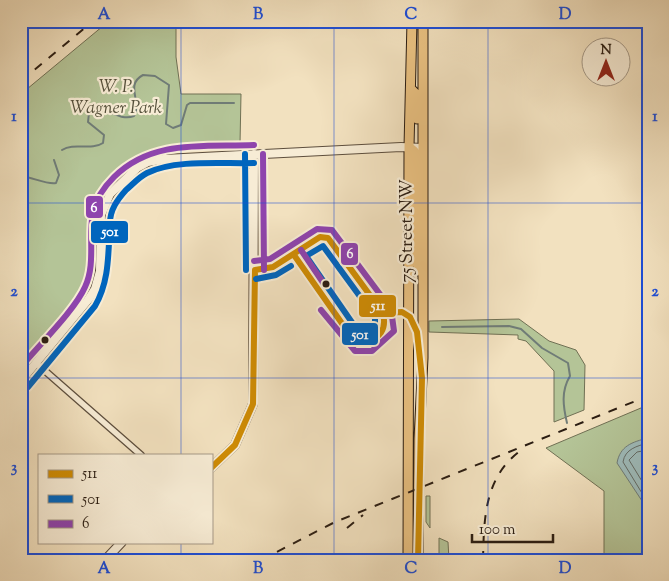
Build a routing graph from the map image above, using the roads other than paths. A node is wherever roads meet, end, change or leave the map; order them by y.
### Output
1 (412, 21) edge
2 (422, 21) edge
3 (411, 88) junction
4 (409, 147) junction
5 (423, 148) junction
6 (254, 154) junction
7 (422, 288) junction
8 (36, 363) junction
9 (21, 380) edge
10 (139, 454) edge
11 (212, 467) edge
12 (120, 544) edge
13 (105, 560) edge
14 (408, 560) edge
15 (418, 560) edge

1 - 3 main road, 75 Street NW
2 - 5 main road, 75 Street NW
3 - 4 main road, 75 Street NW
3 - 5 main road
4 - 5 street
4 - 6 street
4 - 7 main road
4 - 14 main road, 75 Street NW
5 - 7 main road, 75 Street NW
6 - 8 street
6 - 11 street
7 - 15 main road, 75 Street NW
8 - 9 street
8 - 10 street
12 - 13 street

